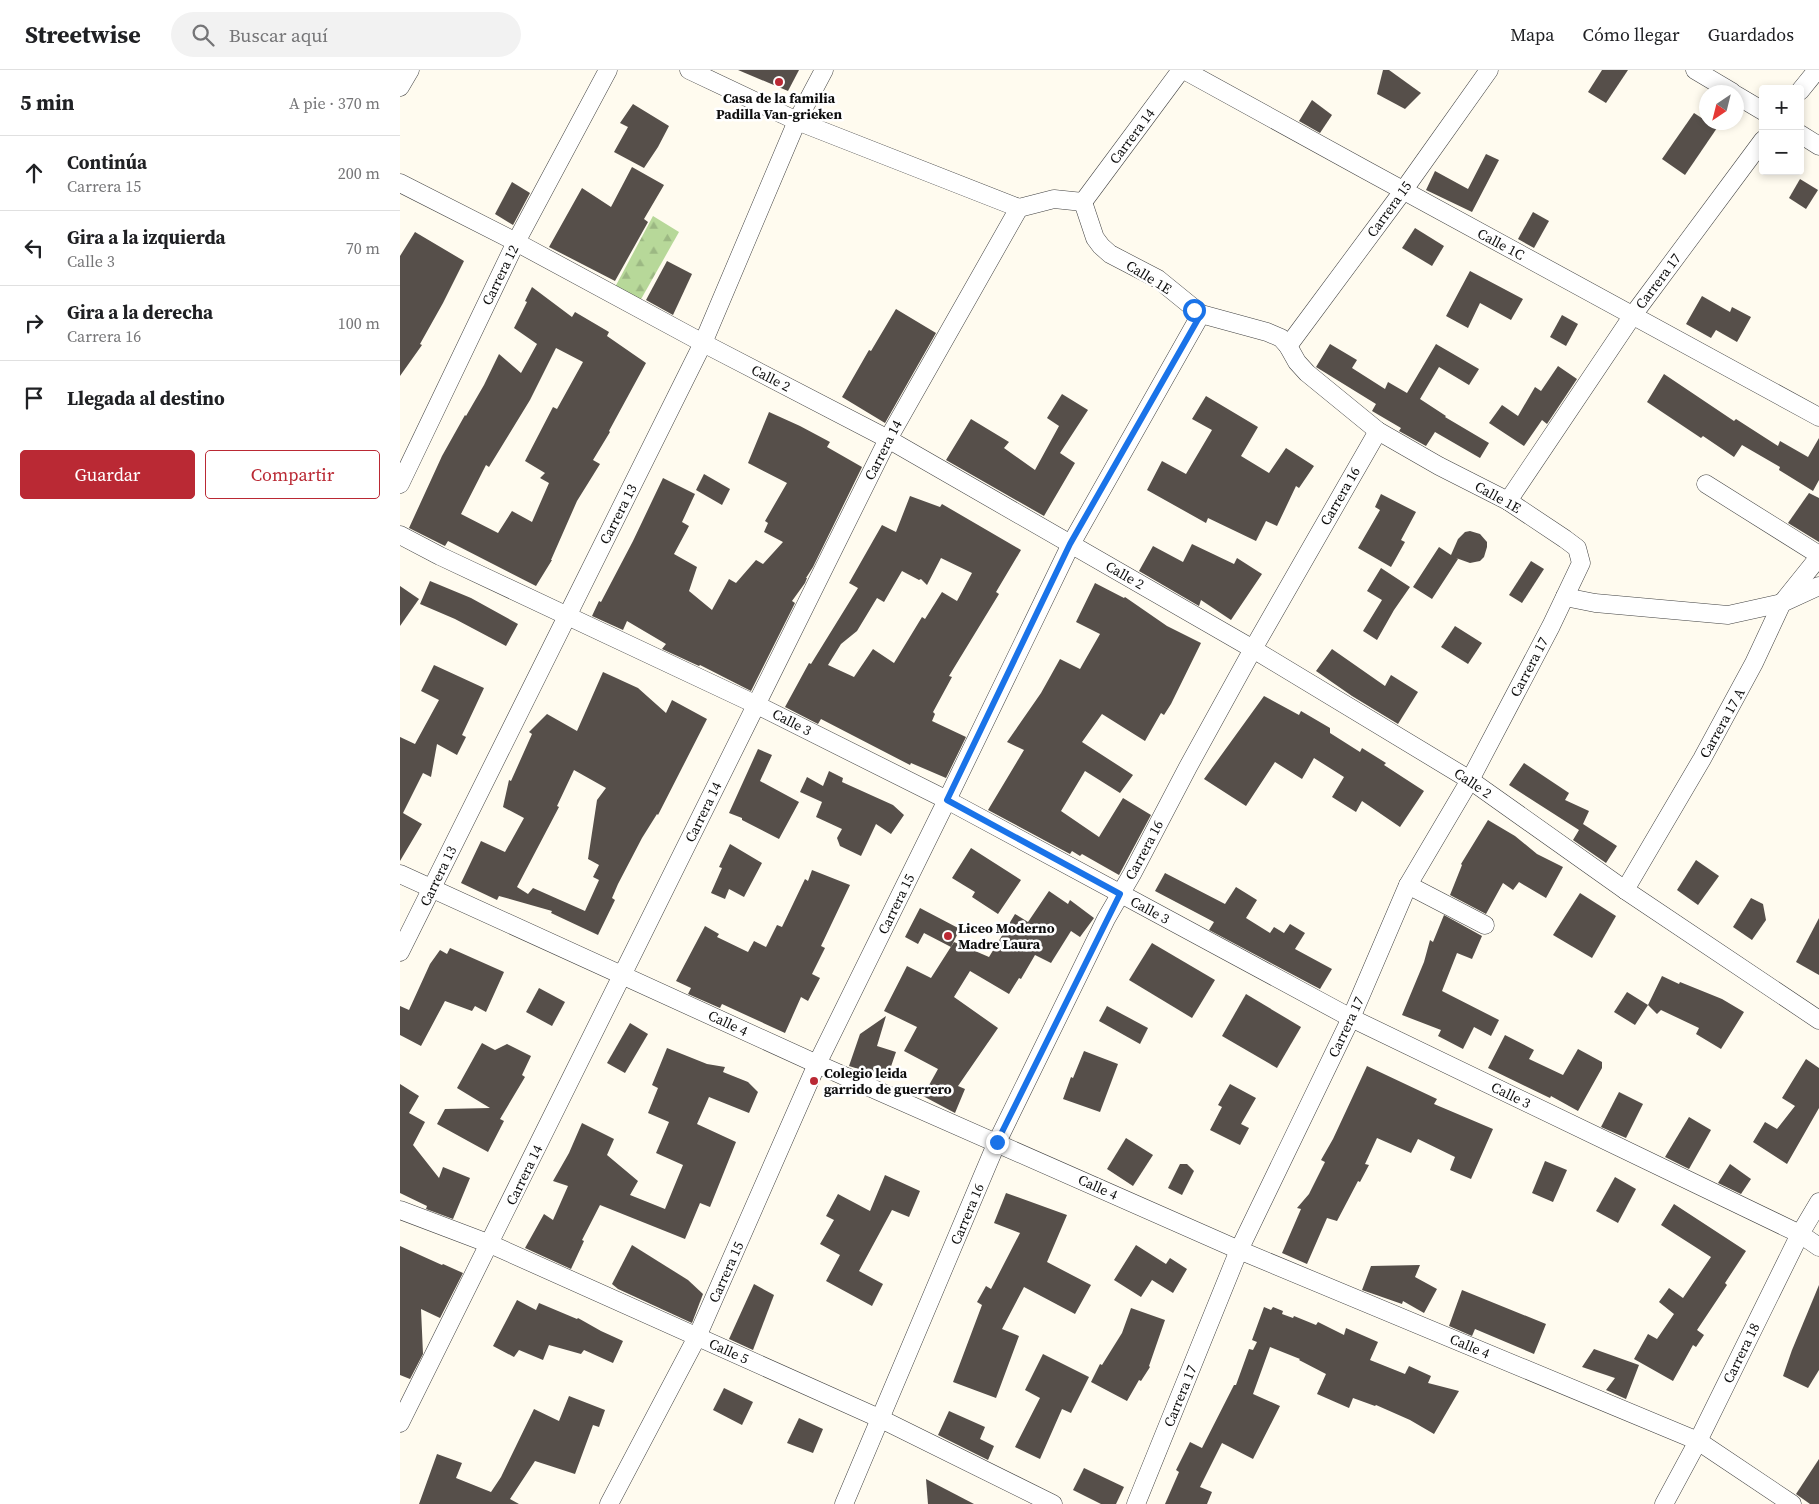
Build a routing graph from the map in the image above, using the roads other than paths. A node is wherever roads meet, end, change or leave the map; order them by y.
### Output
1 (410, 70) edge
2 (608, 70) edge
3 (689, 70) edge
4 (824, 70) edge
5 (1183, 70) edge
6 (1489, 70) edge
7 (1695, 70) edge
8 (1817, 70) edge
9 (1720, 85) edge
10 (1804, 86) edge
11 (400, 87) edge
12 (1744, 100) edge
13 (1759, 109) edge
14 (797, 121) junction
15 (1804, 137) edge
16 (1759, 145) edge
17 (1819, 146) edge
18 (400, 183) edge
19 (1403, 191) junction
20 (1083, 202) junction
21 (1019, 208) junction
22 (516, 242) junction
23 (1201, 314) junction
24 (1633, 315) junction
25 (703, 343) junction
26 (1288, 346) junction
27 (1819, 417) edge
28 (1378, 431) junction
29 (888, 439) junction
30 (400, 484) edge
31 (1706, 484) dead end
32 (1508, 500) junction
33 (400, 535) edge
34 (1070, 544) junction
35 (1819, 556) edge
36 (1581, 563) joint
37 (1819, 586) edge
38 (1565, 598) junction
39 (1782, 603) junction
40 (568, 614) junction
41 (1253, 649) junction
42 (756, 705) junction
43 (1470, 780) junction
44 (947, 800) junction
45 (400, 874) edge
46 (1408, 885) junction
47 (432, 888) junction
48 (1625, 890) junction
49 (1120, 894) junction
50 (1485, 925) dead end
51 (400, 952) edge
52 (622, 975) junction
53 (1351, 1018) junction
54 (1819, 1020) edge
55 (817, 1064) junction
56 (997, 1142) junction
57 (1819, 1202) edge
58 (400, 1210) edge
59 (1800, 1234) junction
60 (490, 1244) junction
61 (1819, 1247) edge
62 (1239, 1250) junction
63 (698, 1337) junction
64 (881, 1419) junction
65 (400, 1423) edge
66 (1698, 1441) junction
67 (609, 1504) edge
68 (844, 1504) edge
69 (1053, 1504) edge
70 (1136, 1504) edge
71 (1664, 1504) edge
72 (1792, 1504) edge

1 - 11 street
2 - 22 street, Carrera 12
3 - 14 street
4 - 14 street, Carrera 13
5 - 19 street, Calle 1C
5 - 20 street, Carrera 14
6 - 19 street, Carrera 15
7 - 9 street
8 - 10 street
12 - 13 street
14 - 21 street
14 - 25 street, Carrera 13
15 - 17 street
16 - 24 street, Carrera 17
18 - 22 street, Calle 2
19 - 24 street, Calle 1C
19 - 26 street, Carrera 15
20 - 21 street
20 - 23 street, Calle 1E
21 - 29 street, Carrera 14
22 - 25 street, Calle 2
22 - 30 street, Carrera 12
23 - 26 street, Calle 1E
23 - 34 street, Carrera 15
24 - 27 street, Calle 1C
24 - 32 street, Carrera 17
25 - 29 street, Calle 2
25 - 40 street, Carrera 13
26 - 28 street, Calle 1E
28 - 32 street, Calle 1E
28 - 41 street, Carrera 16
29 - 34 street, Calle 2
29 - 42 street, Carrera 14
31 - 35 street
32 - 36 street, Calle 1E
33 - 40 street, Calle 3
34 - 41 street, Calle 2
34 - 44 street, Carrera 15
35 - 39 street, Carrera 17 A
36 - 38 street, Carrera 17
37 - 39 street
38 - 39 street
38 - 43 street, Carrera 17
39 - 48 street, Carrera 17 A
40 - 42 street, Calle 3
40 - 47 street, Carrera 13
41 - 43 street, Calle 2
41 - 49 street, Carrera 16
42 - 44 street, Calle 3
42 - 52 street, Carrera 14
43 - 46 street, Carrera 17
43 - 48 street, Calle 2
44 - 49 street, Calle 3
44 - 55 street, Carrera 15
45 - 47 street, Calle 4
46 - 50 street
46 - 53 street, Carrera 17
47 - 51 street, Carrera 13
47 - 52 street, Calle 4
48 - 54 street, Calle 2
49 - 53 street, Calle 3
49 - 56 street, Carrera 16
52 - 55 street, Calle 4
52 - 60 street, Carrera 14
53 - 59 street, Calle 3
53 - 62 street, Carrera 17
55 - 56 street, Calle 4
55 - 63 street, Carrera 15
56 - 62 street, Calle 4
56 - 64 street, Carrera 16
57 - 59 street, Carrera 18
58 - 60 street, Calle 5
59 - 61 street, Calle 3
59 - 66 street, Carrera 18
60 - 63 street, Calle 5
60 - 65 street, Carrera 14
62 - 66 street, Calle 4
62 - 70 street, Carrera 17
63 - 64 street, Calle 5
63 - 67 street, Carrera 15
64 - 68 street, Carrera 16
64 - 69 street, Calle 5
66 - 71 street, Carrera 18
66 - 72 street, Calle 4

